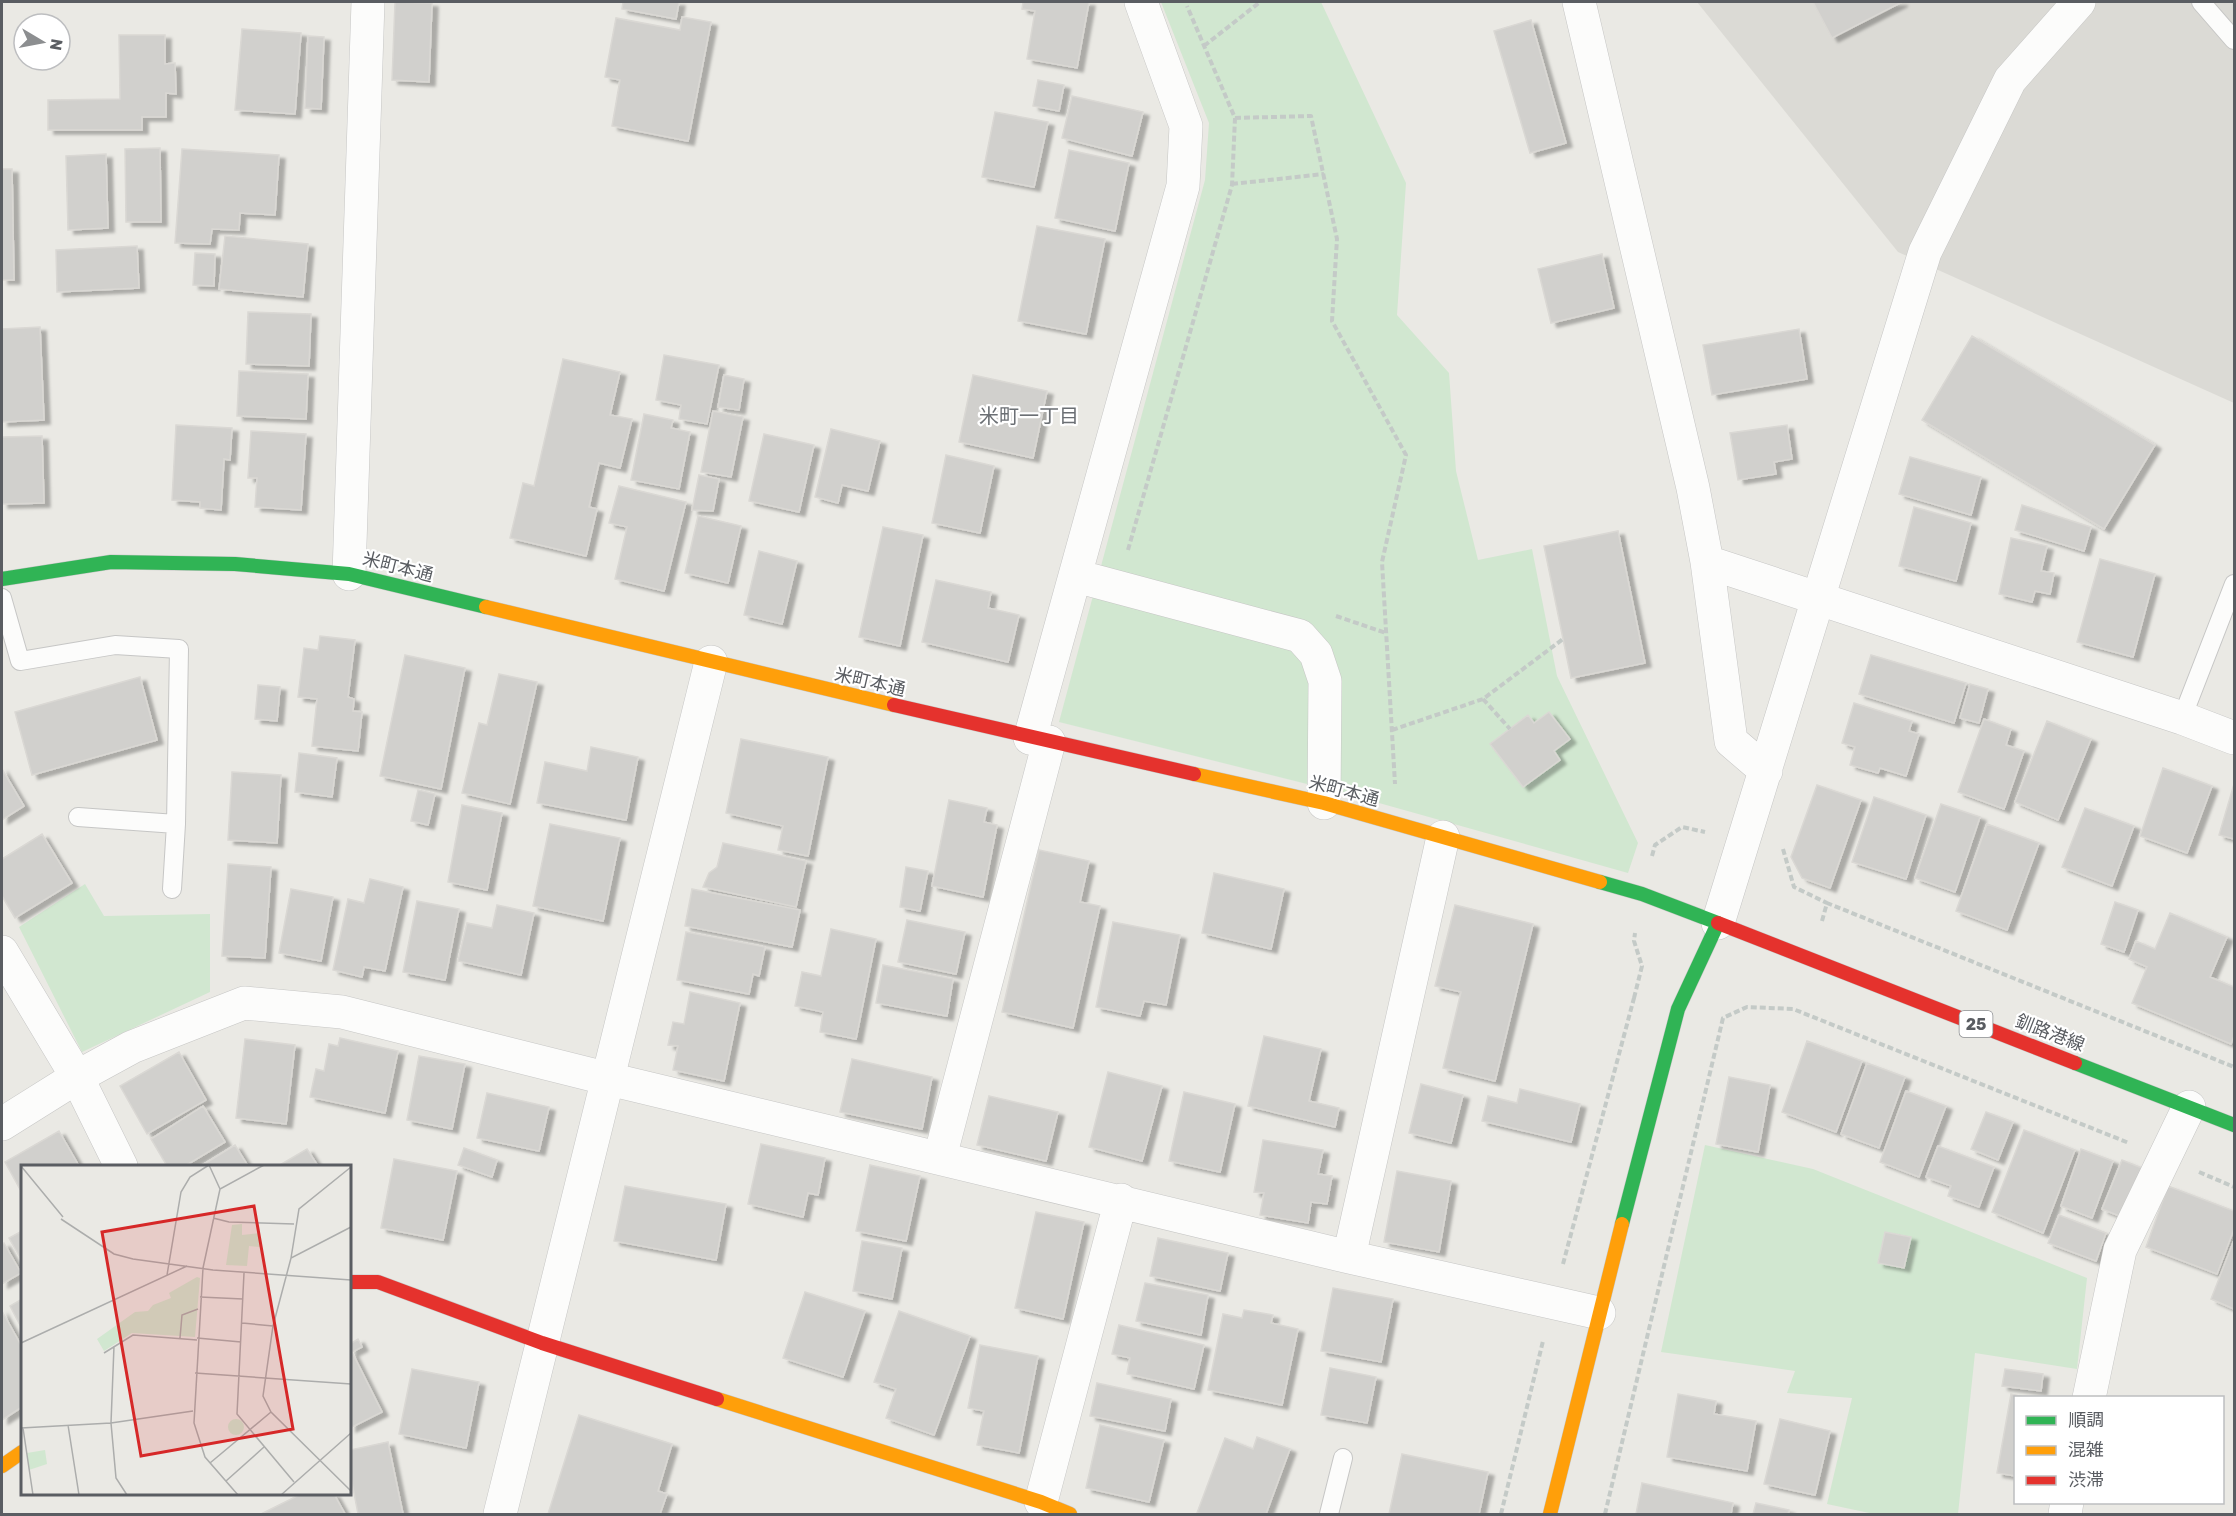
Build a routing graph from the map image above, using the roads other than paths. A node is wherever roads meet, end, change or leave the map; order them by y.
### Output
1 (368, 2) edge
2 (1141, 2) edge
3 (1579, 2) edge
4 (2079, 2) edge
5 (2201, 2) edge
6 (2235, 40) edge
7 (1707, 562) junction
8 (349, 574) junction
9 (1076, 576) junction
10 (2, 579) edge
11 (2235, 584) edge
12 (1819, 597) junction
13 (2, 598) edge
14 (711, 662) junction
15 (2182, 718) junction
16 (2235, 738) edge
17 (1040, 740) junction
18 (1766, 771) junction
19 (1324, 803) junction
20 (78, 817) dead end
21 (176, 824) junction
22 (1443, 837) junction
23 (172, 889) dead end
24 (1718, 923) junction
25 (2, 952) edge
26 (77, 1077) junction
27 (609, 1079) junction
28 (2189, 1107) junction
29 (2, 1124) edge
30 (2235, 1125) edge
31 (940, 1157) junction
32 (120, 1165) edge
33 (1121, 1200) junction
34 (1348, 1257) junction
35 (351, 1282) edge
36 (1599, 1313) junction
37 (542, 1343) junction
38 (2089, 1396) edge
39 (21, 1453) edge
40 (1343, 1458) dead end
41 (2, 1466) edge
42 (1041, 1502) junction
43 (500, 1515) edge
44 (1070, 1515) edge
45 (1329, 1515) edge
46 (1550, 1515) edge

1 - 8 street
2 - 9 street
3 - 7 street
4 - 12 street
5 - 6 lane
7 - 12 street
7 - 18 street
8 - 10 street, 米町本通
8 - 14 street, 米町本通
9 - 17 street
9 - 19 street
11 - 15 lane
12 - 15 street
12 - 18 street
13 - 21 lane
14 - 17 street, 米町本通
14 - 27 street
15 - 16 street
17 - 19 street, 米町本通
17 - 31 street
18 - 24 street
19 - 22 street, 米町本通
20 - 21 lane
21 - 23 lane
22 - 24 street, 米町本通
22 - 34 street
24 - 28 street, 釧路港線 / 25
24 - 36 street
25 - 26 street
26 - 27 street
26 - 29 street
26 - 32 street
27 - 31 street
27 - 37 street
28 - 30 street, 釧路港線 / 25
28 - 38 street
31 - 33 street
33 - 34 street
33 - 42 street
34 - 36 street
35 - 37 street
36 - 46 street
37 - 42 street
37 - 43 street
39 - 41 street
40 - 45 lane
42 - 44 street

